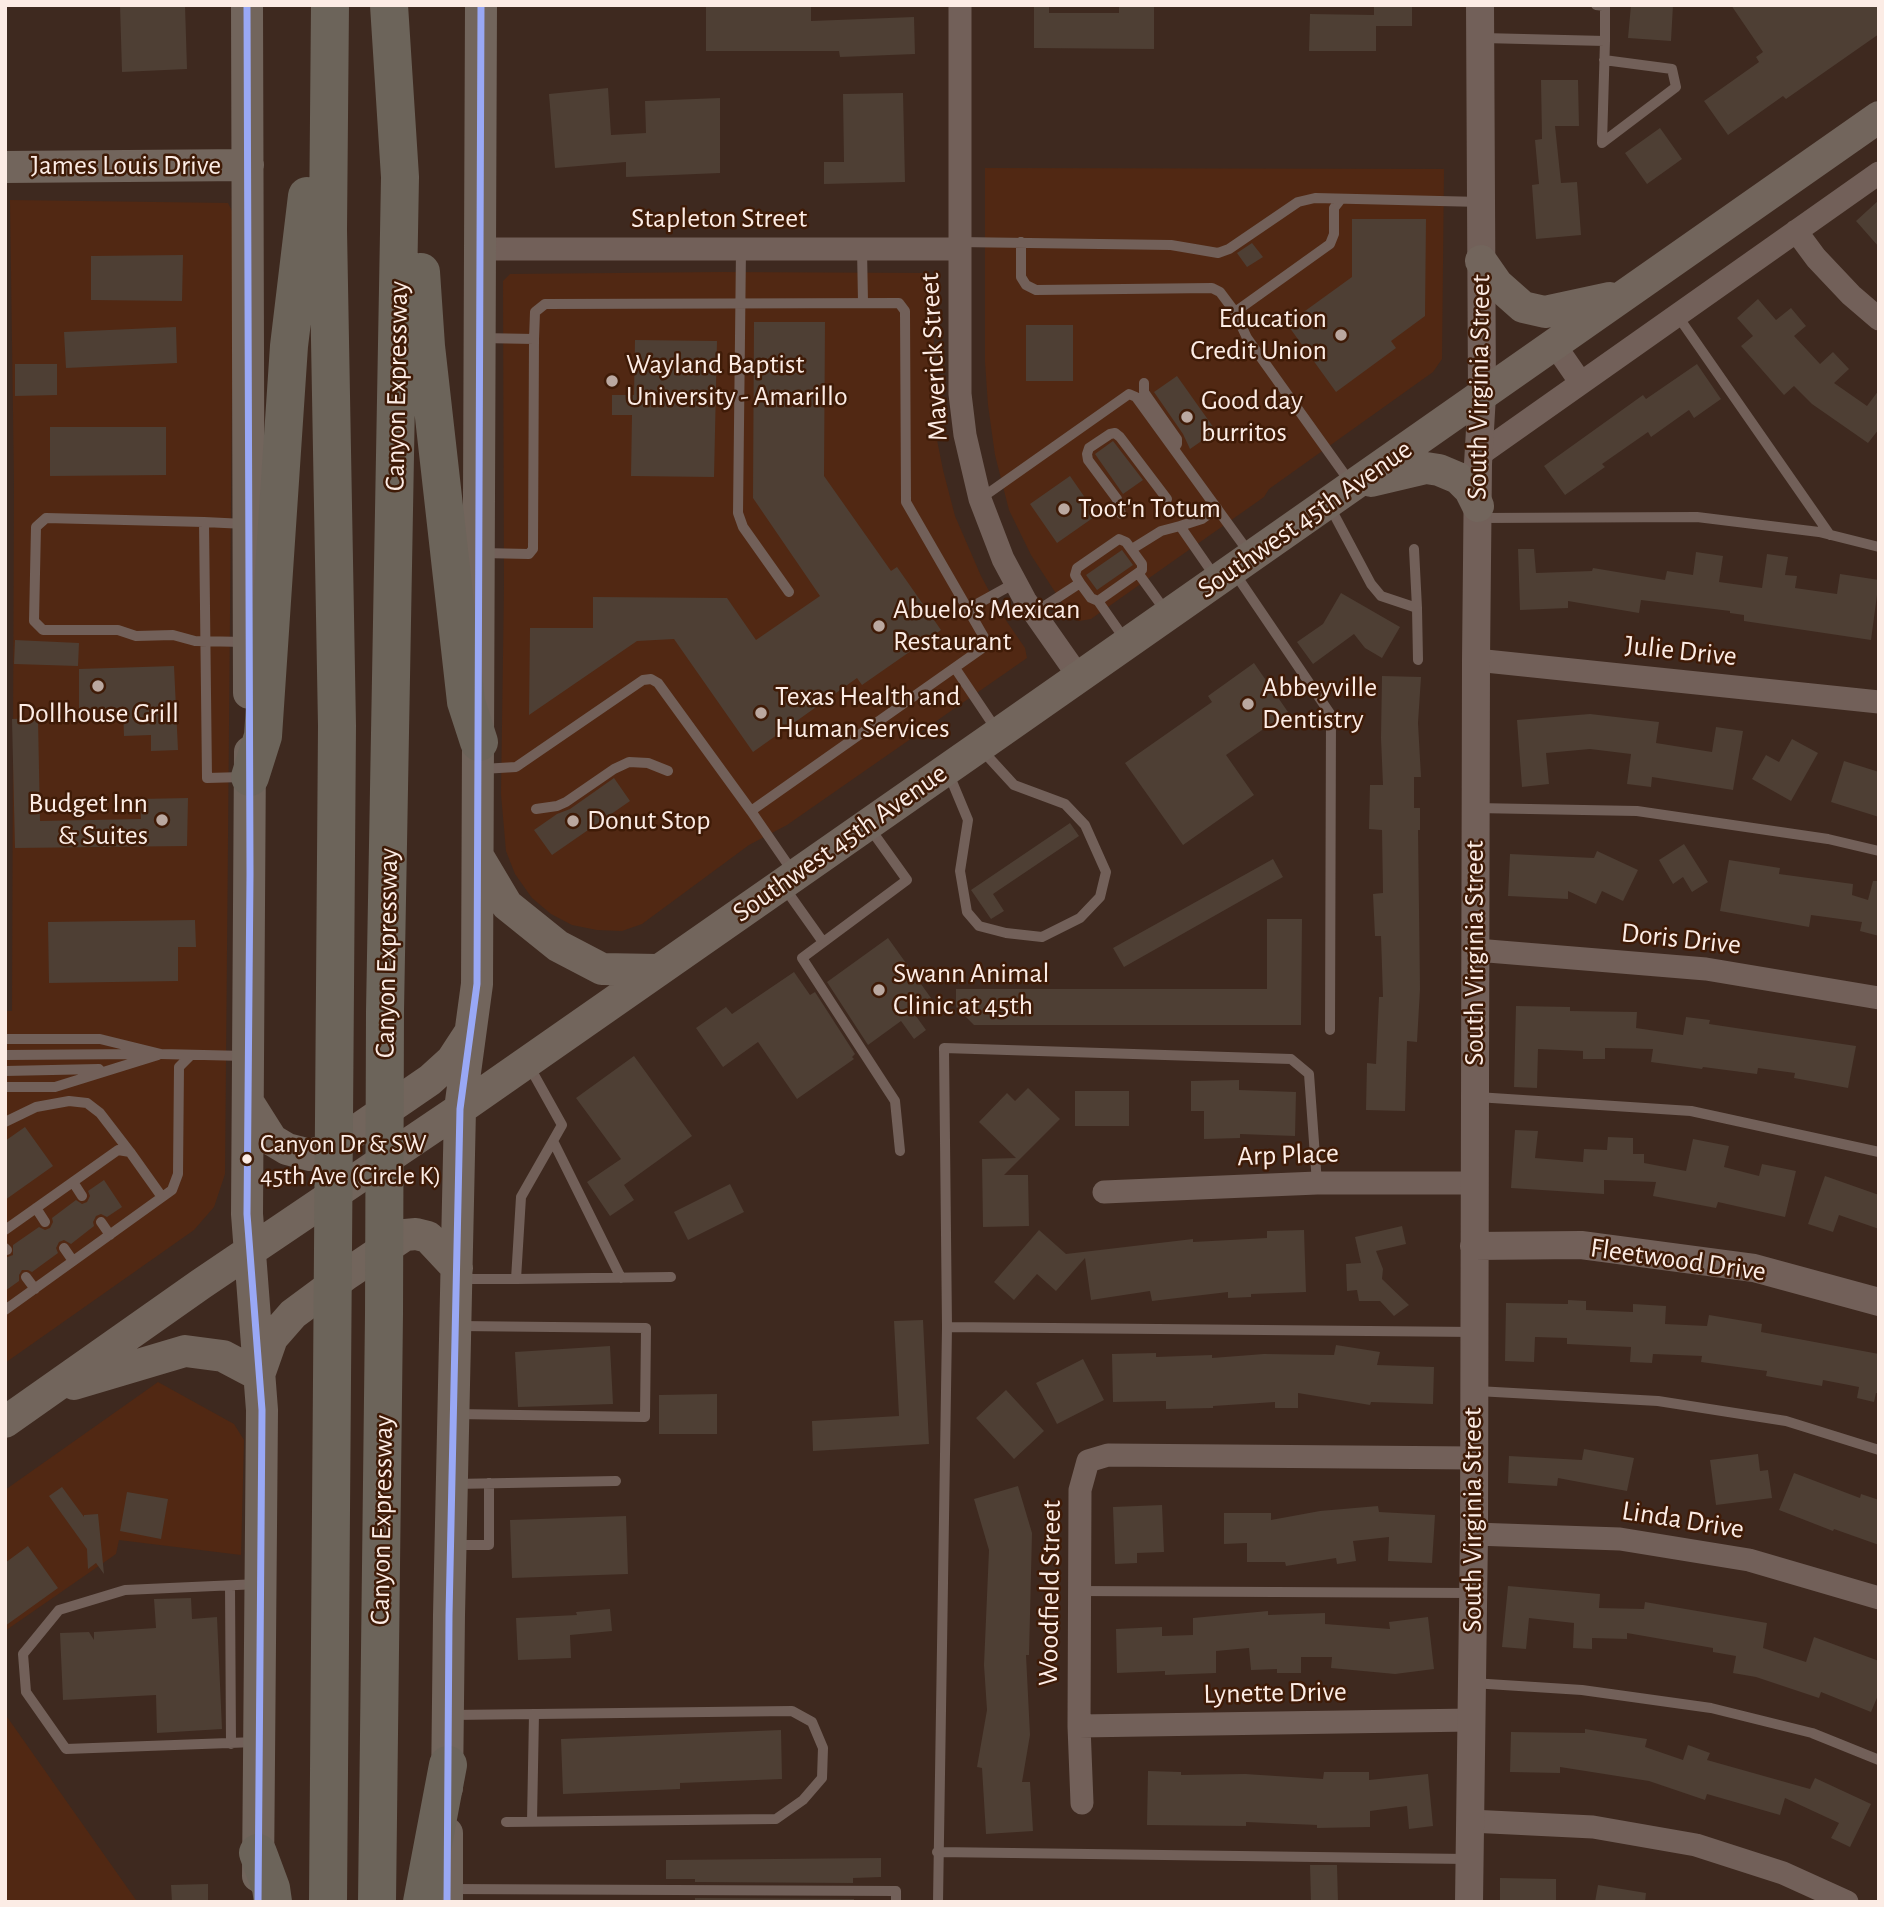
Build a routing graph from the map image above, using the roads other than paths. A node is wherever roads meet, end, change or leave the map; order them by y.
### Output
1 (247, 5) edge
2 (316, 5) edge
3 (331, 5) edge
4 (389, 5) edge
5 (481, 5) edge
6 (960, 5) edge
7 (1480, 5) edge
8 (1596, 5) edge
9 (1480, 38) junction
10 (1605, 41) junction
11 (1604, 60) junction
12 (1879, 117) edge
13 (248, 166) junction
14 (5, 167) edge
15 (1879, 173) edge
16 (400, 177) junction
17 (1341, 199) junction
18 (1481, 202) junction
19 (1796, 231) junction
20 (1021, 242) junction
21 (958, 246) junction
22 (480, 249) junction
23 (741, 249) junction
24 (862, 249) junction
25 (1481, 261) junction
26 (1625, 295) junction
27 (863, 302) junction
28 (740, 303) junction
29 (1234, 313) junction
30 (1677, 315) junction
31 (1879, 319) edge
32 (478, 338) junction
33 (534, 339) junction
34 (1554, 344) junction
35 (1144, 383) dead end
36 (1581, 383) junction
37 (1482, 395) junction
38 (1174, 449) junction
39 (1479, 455) junction
40 (1340, 494) junction
41 (980, 499) junction
42 (1167, 499) dead end
43 (1217, 508) junction
44 (1478, 512) junction
45 (1121, 513) dead end
46 (204, 522) junction
47 (249, 524) junction
48 (1180, 526) junction
49 (1830, 535) junction
50 (1879, 547) edge
51 (1132, 549) junction
52 (1414, 549) dead end
53 (478, 554) junction
54 (1234, 569) junction
55 (1131, 574) junction
56 (1015, 583) junction
57 (1080, 583) junction
58 (789, 592) dead end
59 (1098, 601) junction
60 (1417, 608) junction
61 (968, 609) junction
62 (1034, 613) junction
63 (1168, 615) junction
64 (205, 641) junction
65 (249, 642) junction
66 (1128, 643) junction
67 (1418, 660) dead end
68 (1476, 660) junction
69 (955, 668) junction
70 (1079, 677) junction
71 (1879, 702) edge
72 (989, 740) junction
73 (479, 756) junction
74 (946, 769) junction
75 (668, 771) dead end
76 (250, 777) junction
77 (1476, 808) junction
78 (536, 809) dead end
79 (751, 811) junction
80 (867, 824) junction
81 (1879, 851) edge
82 (479, 858) junction
83 (788, 879) junction
84 (823, 942) junction
85 (1476, 950) junction
86 (657, 970) junction
87 (1879, 998) edge
88 (472, 1030) junction
89 (1330, 1030) dead end
90 (5, 1039) edge
91 (161, 1054) junction
92 (5, 1055) edge
93 (191, 1055) junction
94 (248, 1056) junction
95 (527, 1062) junction
96 (112, 1068) junction
97 (5, 1071) edge
98 (5, 1087) edge
99 (1474, 1097) junction
100 (248, 1102) junction
101 (460, 1109) junction
102 (5, 1122) edge
103 (553, 1140) junction
104 (900, 1151) dead end
105 (130, 1152) junction
106 (1879, 1152) edge
107 (73, 1182) junction
108 (1317, 1183) junction
109 (1475, 1183) junction
110 (1104, 1192) dead end
111 (82, 1196) dead end
112 (162, 1197) junction
113 (36, 1209) junction
114 (45, 1222) dead end
115 (101, 1222) dead end
116 (5, 1230) edge
117 (110, 1235) junction
118 (1474, 1246) junction
119 (64, 1248) dead end
120 (250, 1250) junction
121 (73, 1261) junction
122 (457, 1274) junction
123 (26, 1277) dead end
124 (671, 1277) dead end
125 (621, 1278) junction
126 (516, 1279) junction
127 (35, 1289) junction
128 (1879, 1302) edge
129 (5, 1310) edge
130 (456, 1326) junction
131 (947, 1327) junction
132 (1474, 1332) junction
133 (259, 1375) junction
134 (1474, 1391) junction
135 (49, 1392) junction
136 (454, 1414) junction
137 (11, 1415) edge
138 (1879, 1450) edge
139 (1474, 1458) junction
140 (616, 1481) dead end
141 (489, 1483) junction
142 (452, 1484) junction
143 (1474, 1534) junction
144 (450, 1545) junction
145 (246, 1585) junction
146 (1079, 1591) junction
147 (1473, 1593) junction
148 (1879, 1598) edge
149 (1472, 1683) junction
150 (534, 1714) junction
151 (448, 1715) junction
152 (1472, 1720) junction
153 (1079, 1726) junction
154 (245, 1743) junction
155 (1879, 1760) edge
156 (448, 1765) joint
157 (1082, 1802) dead end
158 (532, 1821) junction
159 (1470, 1821) junction
160 (506, 1822) dead end
161 (937, 1852) junction
162 (258, 1853) junction
163 (1470, 1858) junction
164 (688, 1896) edge
165 (733, 1896) edge
166 (777, 1896) edge
167 (824, 1896) edge
168 (866, 1896) edge
169 (438, 1898) edge
170 (258, 1902) edge
171 (273, 1902) edge
172 (328, 1902) edge
173 (377, 1902) edge
174 (896, 1902) edge
175 (938, 1902) edge
176 (1469, 1902) edge
177 (1847, 1902) edge

1 - 13 main road
2 - 76 highway
3 - 172 highway, Canyon Expressway
4 - 16 highway, Canyon Expressway
5 - 22 main road
6 - 21 street, Maverick Street
7 - 9 street, South Virginia Street
8 - 10 lane
9 - 10 lane
9 - 18 street, South Virginia Street
10 - 11 lane
11 - 11 lane
12 - 26 main road, Southwest 45th Avenue
13 - 14 main road, James Louis Drive
13 - 47 main road
15 - 19 street
16 - 73 highway
16 - 173 highway, Canyon Expressway
17 - 18 lane
17 - 20 lane
17 - 29 lane
18 - 25 street, South Virginia Street
19 - 30 street
19 - 31 street
20 - 21 lane
20 - 29 lane
21 - 24 street, Stapleton Street
21 - 41 street, Maverick Street
22 - 23 street, Stapleton Street
22 - 32 main road
23 - 24 street, Stapleton Street
23 - 28 lane
24 - 27 lane
25 - 26 main road
25 - 37 street, South Virginia Street
26 - 34 main road, Southwest 45th Avenue
27 - 28 lane
27 - 61 lane
28 - 33 lane
28 - 58 lane
29 - 40 lane
30 - 36 street
30 - 49 lane
32 - 33 lane
32 - 53 main road
33 - 53 lane
34 - 36 street
34 - 37 main road, Southwest 45th Avenue
35 - 38 lane
36 - 39 street
37 - 39 street, South Virginia Street
37 - 40 main road, Southwest 45th Avenue
38 - 41 lane
38 - 43 lane
39 - 44 street, South Virginia Street
40 - 44 main road
40 - 54 main road, Southwest 45th Avenue
40 - 60 lane
41 - 56 street, Maverick Street
42 - 45 lane
43 - 48 lane
43 - 54 lane
44 - 49 lane
44 - 68 street, South Virginia Street
46 - 47 lane
46 - 64 lane
46 - 64 lane
47 - 65 main road
48 - 51 lane
48 - 54 lane
49 - 50 lane
51 - 55 lane
51 - 57 lane
52 - 60 lane
53 - 73 main road
54 - 63 main road, Southwest 45th Avenue
54 - 89 lane
55 - 59 lane
55 - 63 lane
56 - 61 lane
56 - 62 street, Maverick Street
57 - 59 lane
57 - 62 lane
59 - 66 lane
60 - 67 lane
61 - 69 lane
62 - 70 street, Maverick Street
63 - 66 main road, Southwest 45th Avenue
64 - 65 lane
64 - 76 lane
65 - 76 main road
66 - 70 main road, Southwest 45th Avenue
68 - 71 street, Julie Drive
68 - 77 street, South Virginia Street
69 - 72 lane
69 - 79 lane
70 - 72 main road, Southwest 45th Avenue
72 - 74 main road, Southwest 45th Avenue
72 - 74 lane
73 - 79 lane
73 - 82 main road
74 - 80 main road, Southwest 45th Avenue
75 - 78 lane
76 - 94 main road
77 - 81 lane
77 - 85 street, South Virginia Street
79 - 83 lane
80 - 83 main road, Southwest 45th Avenue
80 - 84 lane
82 - 86 main road
82 - 88 main road
83 - 84 lane
83 - 86 main road, Southwest 45th Avenue
84 - 104 lane
85 - 87 street, Doris Drive
85 - 99 street, South Virginia Street
86 - 95 main road, Southwest 45th Avenue
88 - 100 main road
88 - 101 main road
90 - 91 lane
91 - 92 lane
91 - 93 lane
91 - 96 lane
93 - 94 lane
93 - 112 lane
94 - 100 main road
95 - 101 main road, Southwest 45th Avenue
95 - 103 lane
96 - 97 lane
96 - 98 lane
99 - 106 lane
99 - 109 street, South Virginia Street
100 - 120 main road
101 - 120 main road, Southwest 45th Avenue
101 - 122 main road
102 - 105 lane
103 - 125 lane
103 - 126 lane
105 - 107 lane
105 - 112 lane
107 - 111 lane
107 - 113 lane
108 - 109 street, Arp Place
108 - 110 street, Arp Place
108 - 131 lane
109 - 118 street, South Virginia Street
112 - 117 lane
113 - 114 lane
113 - 116 lane
115 - 117 lane
117 - 121 lane
118 - 128 street, Fleetwood Drive
118 - 132 street, South Virginia Street
119 - 121 lane
120 - 133 main road
120 - 135 main road, Southwest 45th Avenue
121 - 127 lane
122 - 126 lane
122 - 130 main road
122 - 133 main road
123 - 127 lane
124 - 125 lane
125 - 126 lane
127 - 129 lane
130 - 136 main road
130 - 136 lane
131 - 132 lane
131 - 161 lane
132 - 134 street, South Virginia Street
133 - 135 main road
133 - 145 main road
134 - 138 lane
134 - 139 street, South Virginia Street
135 - 137 main road, Southwest 45th Avenue
136 - 142 main road
139 - 143 street, South Virginia Street
139 - 146 street, Woodfield Street
140 - 141 lane
141 - 142 lane
141 - 144 lane
142 - 144 main road
143 - 147 street, South Virginia Street
143 - 148 street, Linda Drive
144 - 151 main road
145 - 154 main road
145 - 154 lane
146 - 147 lane
146 - 153 street, Woodfield Street
147 - 149 street, South Virginia Street
149 - 152 street, South Virginia Street
149 - 155 lane
150 - 151 lane
150 - 158 lane
150 - 158 lane
151 - 156 main road
152 - 153 street, Lynette Drive
152 - 159 street, South Virginia Street
153 - 157 street, Woodfield Street
154 - 162 main road
156 - 169 highway
158 - 160 lane
159 - 163 street, South Virginia Street
159 - 177 street
161 - 163 lane
161 - 175 lane
162 - 170 main road
162 - 171 highway
163 - 176 street, South Virginia Street
164 - 165 lane
164 - 169 lane
165 - 166 lane
166 - 167 lane
167 - 168 lane
168 - 174 lane

